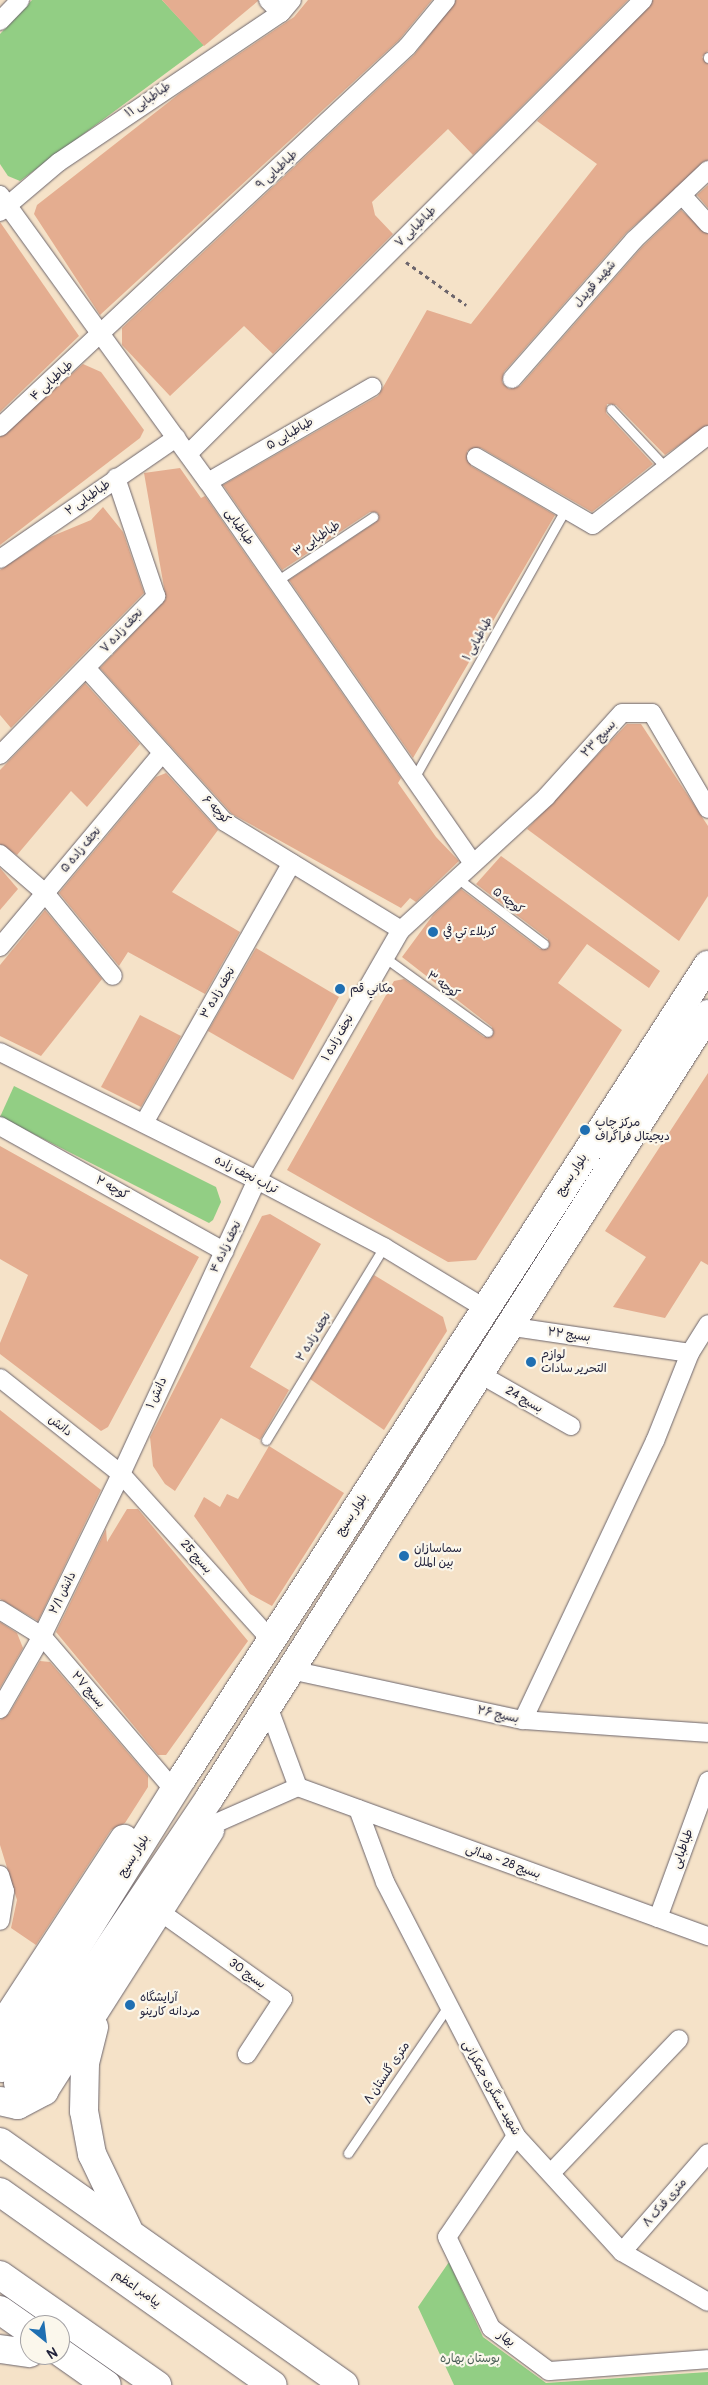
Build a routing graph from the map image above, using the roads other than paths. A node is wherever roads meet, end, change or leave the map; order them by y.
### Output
1 (20, 0) edge
2 (268, 0) edge
3 (446, 0) edge
4 (643, 0) edge
5 (286, 6) edge
6 (0, 22) edge
7 (708, 170) edge
8 (682, 195) junction
9 (3, 205) edge
10 (708, 224) edge
11 (103, 335) junction
12 (512, 378) dead end
13 (372, 387) dead end
14 (611, 409) dead end
15 (0, 427) edge
16 (708, 435) edge
17 (176, 438) junction
18 (188, 454) junction
19 (476, 457) dead end
20 (668, 470) junction
21 (116, 478) junction
22 (208, 482) junction
23 (565, 510) junction
24 (373, 517) dead end
25 (0, 559) edge
26 (275, 582) junction
27 (87, 669) junction
28 (162, 752) junction
29 (0, 755) edge
30 (412, 781) junction
31 (708, 808) edge
32 (0, 854) edge
33 (292, 863) junction
34 (473, 863) junction
35 (457, 878) junction
36 (45, 893) junction
37 (401, 930) junction
38 (544, 944) dead end
39 (0, 947) edge
40 (384, 957) junction
41 (708, 965) edge
42 (113, 976) dead end
43 (708, 1014) edge
44 (488, 1032) dead end
45 (0, 1052) edge
46 (144, 1123) junction
47 (0, 1126) edge
48 (257, 1180) junction
49 (384, 1247) junction
50 (224, 1251) junction
51 (486, 1309) junction
52 (192, 1312) joint
53 (708, 1324) edge
54 (507, 1326) junction
55 (690, 1353) junction
56 (478, 1373) junction
57 (0, 1378) edge
58 (571, 1426) dead end
59 (266, 1440) dead end
60 (121, 1474) junction
61 (0, 1610) edge
62 (42, 1636) junction
63 (271, 1640) junction
64 (291, 1670) junction
65 (268, 1706) junction
66 (0, 1709) edge
67 (523, 1720) junction
68 (708, 1733) edge
69 (175, 1779) junction
70 (708, 1781) edge
71 (298, 1787) junction
72 (210, 1797) junction
73 (358, 1809) junction
74 (214, 1824) junction
75 (0, 1875) edge
76 (159, 1911) junction
77 (658, 1918) junction
78 (0, 1921) edge
79 (708, 1936) edge
80 (100, 2004) junction
81 (447, 2008) junction
82 (2, 2025) edge
83 (679, 2039) dead end
84 (247, 2054) dead end
85 (6, 2084) edge
86 (516, 2136) junction
87 (0, 2142) edge
88 (348, 2153) dead end
89 (708, 2153) edge
90 (550, 2173) junction
91 (0, 2192) edge
92 (131, 2235) junction
93 (622, 2252) junction
94 (0, 2275) edge
95 (708, 2302) edge
96 (0, 2310) edge
97 (20, 2324) edge
98 (0, 2349) edge
99 (20, 2352) edge
100 (70, 2359) edge
101 (708, 2359) edge
102 (107, 2385) edge
103 (157, 2385) edge
104 (274, 2385) edge
105 (344, 2385) edge

1 - 6 street
2 - 5 street
3 - 11 street, طباطبایی ۹
4 - 18 street, طباطبایی ۷
5 - 9 street, طباطبایی ۱۱
7 - 8 street, شهید قویدل
8 - 10 street
8 - 12 street, شهید قویدل
9 - 11 street, طباطبایی
11 - 15 street, طباطبایی ۴
11 - 17 street, طباطبایی
13 - 22 street, طباطبایی ۵
14 - 20 lane
16 - 20 street
17 - 18 street, طباطبایی
17 - 21 street, طباطبایی ۲
18 - 22 street, طباطبایی
19 - 23 street
20 - 23 street
21 - 25 street, طباطبایی ۲
21 - 27 street, نجف زاده ۷
22 - 26 street, طباطبایی
23 - 30 lane, طباطبایی ۱
24 - 26 lane, طباطبایی ۳
26 - 30 street, طباطبایی
27 - 28 street, کوچه ۶
27 - 29 street, نجف زاده ۷
28 - 33 street, کوچه ۶
28 - 36 street, نجف زاده ۵
30 - 34 street, طباطبایی
31 - 34 street, بسیج ۲۳
32 - 36 street
33 - 37 street, کوچه ۶
33 - 46 street, نجف زاده ۳
34 - 35 street, نجف زاده ۱
35 - 37 street, نجف زاده ۱
35 - 38 lane, کوچه ۵
36 - 39 street, نجف زاده ۵
36 - 42 street
37 - 40 street, نجف زاده ۱
40 - 44 lane, کوچه ۳
40 - 48 street, نجف زاده ۱
41 - 51 main road, بلوار بسیج
43 - 54 main road
45 - 46 street, تراب نجف زاده
46 - 48 street, تراب نجف زاده
47 - 50 street, کوچه ۲
48 - 49 street, تراب نجف زاده
48 - 50 street, نجف زاده ۴
49 - 51 street, تراب نجف زاده
49 - 59 lane, نجف زاده ۲
50 - 52 street, نجف زاده ۴
51 - 63 main road, بلوار بسیج
52 - 60 street, دانش ۱
53 - 55 street
54 - 55 street, بسیج ۲۲
54 - 56 main road
55 - 67 street
56 - 58 street, بسیج 24
56 - 64 main road
57 - 60 street, دانش
60 - 62 street, دانش ۲/۱
60 - 63 street, بسیج 25
61 - 62 street, بسیج ۲۷
62 - 66 street, دانش ۲/۱
62 - 69 street, بسیج ۲۷
63 - 69 main road, بلوار بسیج
64 - 65 main road
64 - 67 street, بسیج ۲۶
65 - 71 street
65 - 72 main road
67 - 68 street, بسیج ۲۶
69 - 82 main road
69 - 85 main road, بلوار بسیج
70 - 77 street, طباطبایی
71 - 73 street, بسیج 28 - هدائی
71 - 74 street
72 - 74 main road
72 - 85 main road
73 - 77 street, بسیج 28 - هدائی
73 - 81 street, شهید عسگری جمکرانی
74 - 76 main road
75 - 78 street
76 - 80 main road
76 - 84 street, بسیج 30
77 - 79 street, بسیج 28 - هدائی
80 - 85 main road
80 - 92 main road
81 - 86 street, شهید عسگری جمکرانی
81 - 88 lane, ۸ متری گلستان
83 - 90 street
86 - 90 street, شهید عسگری جمکرانی
86 - 101 street, بهار
87 - 92 main road
89 - 93 street, ۸ متری فدک
90 - 93 street, شهید عسگری جمکرانی
91 - 104 main road, پیامبر اعظم
92 - 105 main road
93 - 95 street, شهید عسگری جمکرانی
94 - 103 main road
96 - 97 main road
98 - 99 main road
100 - 102 main road

